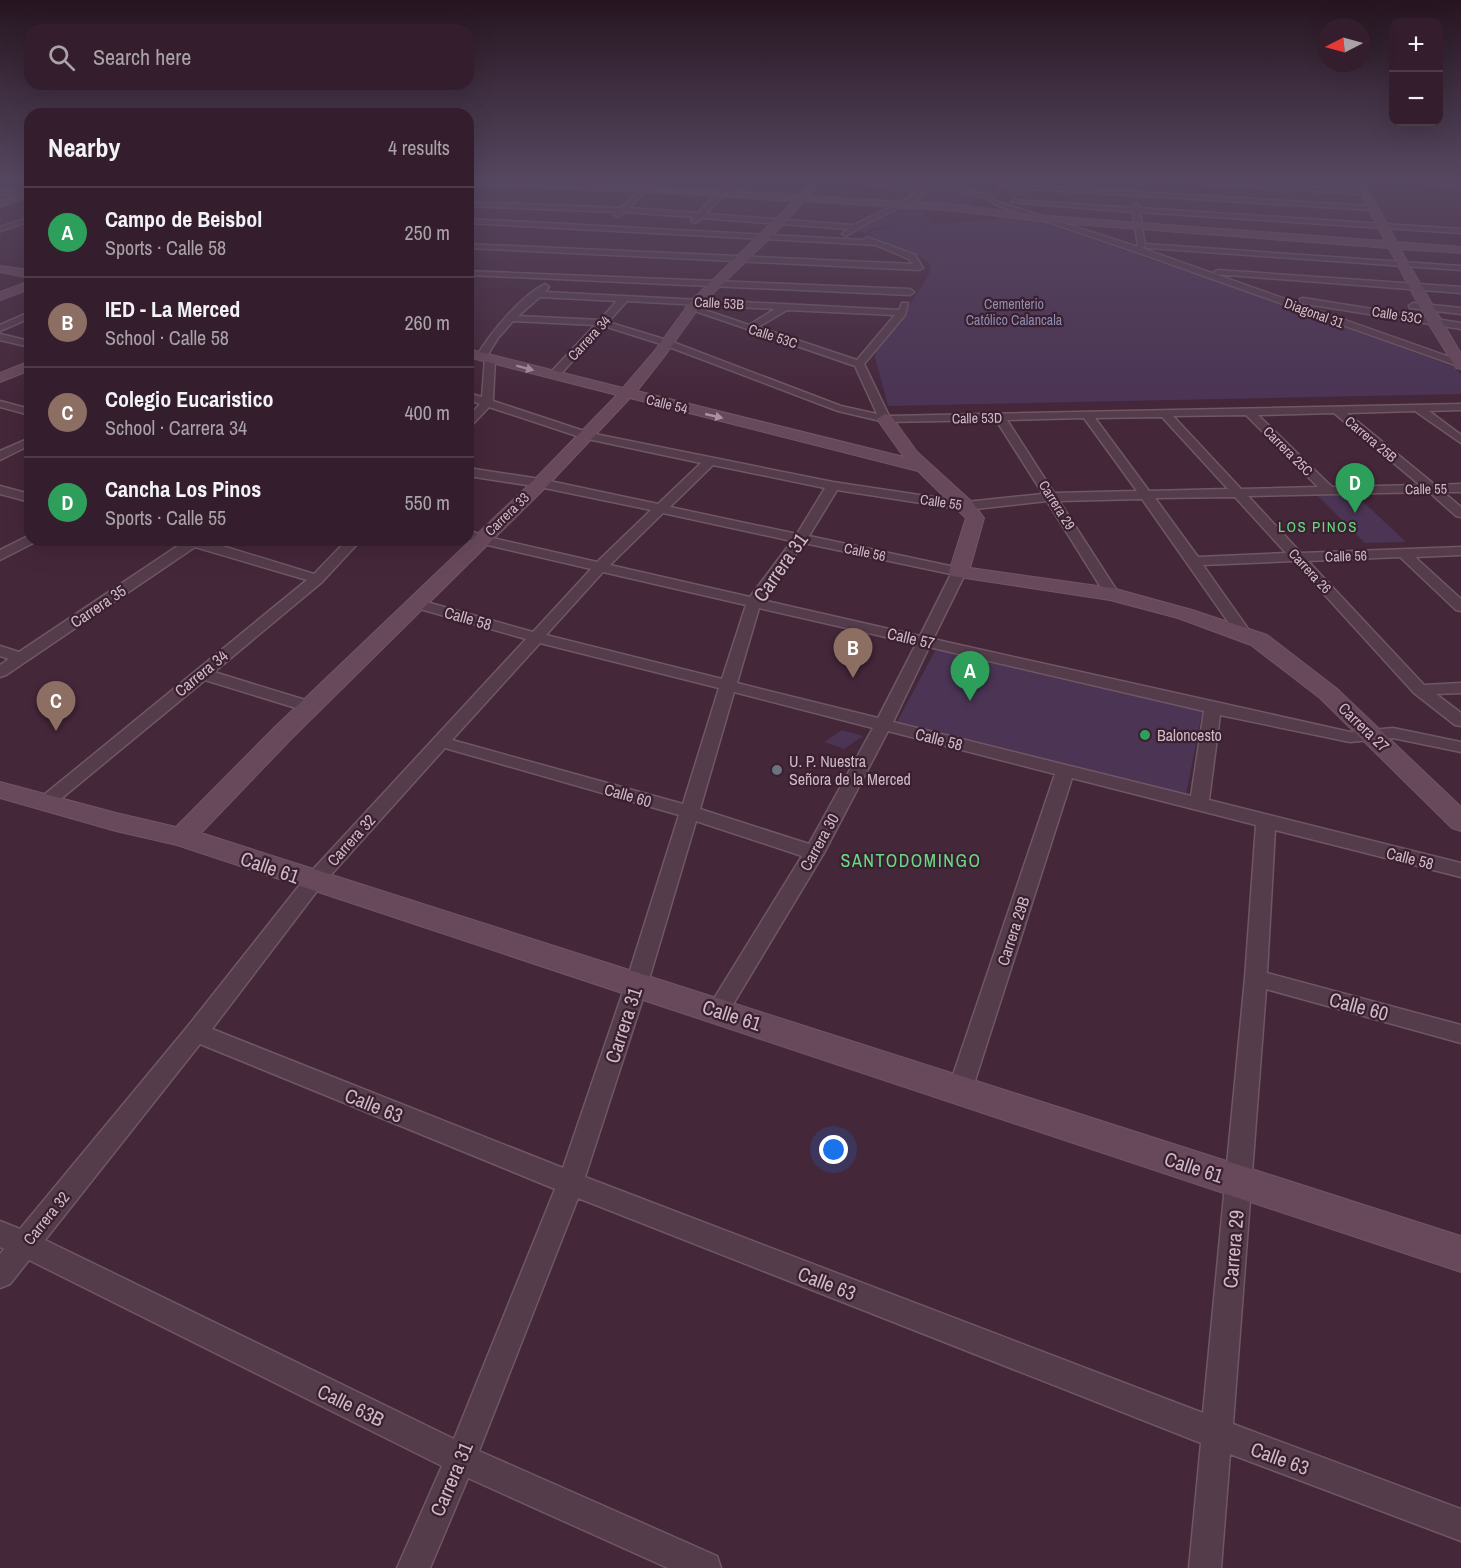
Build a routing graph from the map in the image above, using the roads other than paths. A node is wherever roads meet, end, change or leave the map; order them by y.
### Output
1 (478, 250) edge
2 (582, 250) edge
3 (585, 250) edge
4 (668, 250) edge
5 (751, 250) edge
6 (827, 250) edge
7 (836, 250) edge
8 (894, 250) edge
9 (1145, 250) edge
10 (1189, 250) edge
11 (1265, 250) edge
12 (1395, 250) edge
13 (1440, 250) edge
14 (831, 251) junction
15 (1461, 252) edge
16 (475, 253) dead end
17 (664, 255) junction
18 (1267, 255) junction
19 (743, 259) junction
20 (656, 263) dead end
21 (1402, 264) junction
22 (1461, 268) edge
23 (0, 269) edge
24 (562, 270) junction
25 (1198, 271) junction
26 (648, 272) dead end
27 (24, 273) edge
28 (474, 273) edge
29 (914, 279) junction
30 (640, 280) junction
31 (718, 282) junction
32 (24, 287) edge
33 (806, 287) junction
34 (1415, 287) junction
35 (1281, 288) junction
36 (1461, 290) edge
37 (1302, 293) dead end
38 (537, 294) junction
39 (1262, 295) junction
40 (0, 296) edge
41 (1359, 299) dead end
42 (623, 300) junction
43 (694, 305) junction
44 (1404, 305) dead end
45 (787, 307) junction
46 (1426, 307) junction
47 (1461, 312) edge
48 (902, 313) junction
49 (24, 318) edge
50 (510, 318) junction
51 (1434, 321) junction
52 (603, 324) junction
53 (1461, 326) edge
54 (0, 328) edge
55 (750, 328) junction
56 (0, 337) edge
57 (24, 343) edge
58 (667, 343) junction
59 (480, 356) edge
60 (859, 364) junction
61 (1461, 364) edge
62 (24, 367) edge
63 (554, 375) junction
64 (0, 378) edge
65 (626, 395) junction
66 (474, 398) edge
67 (487, 403) junction
68 (0, 404) edge
69 (1461, 407) edge
70 (1418, 408) junction
71 (24, 410) edge
72 (1337, 410) junction
73 (1249, 412) junction
74 (1166, 415) junction
75 (1088, 416) junction
76 (474, 417) edge
77 (1000, 417) junction
78 (885, 419) junction
79 (587, 436) junction
80 (1461, 440) edge
81 (24, 444) edge
82 (902, 444) junction
83 (866, 452) junction
84 (0, 456) edge
85 (711, 460) junction
86 (922, 467) junction
87 (474, 473) edge
88 (540, 483) junction
89 (833, 486) junction
90 (1461, 488) edge
91 (1432, 489) junction
92 (0, 490) edge
93 (1328, 490) junction
94 (1238, 492) junction
95 (1145, 494) junction
96 (24, 496) edge
97 (1052, 497) junction
98 (966, 506) junction
99 (661, 509) junction
100 (1461, 513) edge
101 (474, 537) edge
102 (801, 538) junction
103 (24, 542) edge
104 (184, 546) edge
105 (208, 546) edge
106 (348, 546) edge
107 (466, 546) edge
108 (1461, 551) edge
109 (1404, 554) junction
110 (0, 556) edge
111 (1298, 558) junction
112 (1194, 561) junction
113 (601, 566) junction
114 (959, 572) junction
115 (317, 579) junction
116 (1112, 594) junction
117 (754, 601) junction
118 (418, 604) junction
119 (1461, 607) edge
120 (535, 637) junction
121 (1251, 637) junction
122 (924, 641) junction
123 (0, 651) edge
124 (20, 658) junction
125 (0, 672) edge
126 (200, 673) junction
127 (729, 684) junction
128 (1461, 688) edge
129 (1420, 690) junction
130 (309, 706) junction
131 (1213, 708) junction
132 (1461, 721) edge
133 (883, 725) junction
134 (1371, 734) junction
135 (441, 741) junction
136 (1461, 747) edge
137 (1065, 771) junction
138 (0, 790) edge
139 (45, 803) junction
140 (1199, 805) junction
141 (690, 812) junction
142 (1266, 821) junction
143 (1461, 822) edge
144 (182, 837) junction
145 (814, 853) junction
146 (1461, 870) edge
147 (313, 882) junction
148 (1256, 978) junction
149 (636, 986) junction
150 (718, 1011) junction
151 (196, 1033) junction
152 (1461, 1034) edge
153 (960, 1090) junction
154 (1239, 1182) junction
155 (570, 1184) junction
156 (12, 1239) edge
157 (1461, 1254) edge
158 (0, 1275) edge
159 (1217, 1435) junction
160 (461, 1459) junction
161 (1461, 1525) edge
162 (413, 1568) edge
163 (705, 1568) edge
164 (1205, 1568) edge

1 - 16 street
2 - 24 street
3 - 17 street
4 - 17 street
5 - 19 street, Carrera 33
6 - 14 street
7 - 14 street
8 - 29 street
9 - 25 street, Diagonal 31
10 - 18 street
11 - 18 street
12 - 21 street
13 - 15 street
14 - 19 street
14 - 29 street
14 - 33 street
17 - 19 street
17 - 20 street
18 - 21 street
18 - 35 street
19 - 31 street, Carrera 33
21 - 22 street
21 - 34 street
23 - 27 street
24 - 28 street
24 - 30 street
24 - 38 street
25 - 35 street
25 - 39 street, Diagonal 31
26 - 30 street
29 - 33 street
29 - 48 street
30 - 31 street
31 - 33 street
31 - 43 street, Carrera 33
32 - 40 street
33 - 45 street
34 - 35 street
34 - 36 street
34 - 46 street
35 - 39 street, Calle 53C
35 - 51 street, Calle 53C
37 - 41 street
38 - 42 street
38 - 50 street
39 - 61 street, Diagonal 31
42 - 43 street, Calle 53C
42 - 52 street, Carrera 34
43 - 45 street, Calle 53B
43 - 55 street, Calle 53C
43 - 58 street, Carrera 33
44 - 46 street
45 - 48 street, Calle 53B
45 - 55 street
46 - 47 street
46 - 51 street
48 - 60 street
49 - 54 street
50 - 52 street, Calle 53D
50 - 59 street
51 - 53 street, Calle 53C
51 - 61 street
52 - 58 street, Calle 53D
52 - 63 street, Carrera 34
55 - 60 street, Calle 53C
56 - 57 street
58 - 65 street, Carrera 33
58 - 78 street, Calle 53D
59 -> 63 street, Calle 54
59 - 67 street
60 - 78 street
62 - 64 street
63 - 65 street, Calle 54
65 - 79 street, Carrera 33
65 -> 83 street, Calle 54
66 - 67 street, Calle 55
67 - 76 street
67 - 79 street, Calle 55
68 - 71 street
69 - 70 street, Calle 53D
70 - 72 street, Calle 53D
70 - 80 street
72 - 73 street, Calle 53D
72 - 91 street, Carrera 25B
73 - 74 street, Calle 53D
73 - 93 street, Carrera 25C
74 - 75 street, Calle 53D
74 - 94 street, Carrera 26
75 - 77 street, Calle 53D
75 - 95 street, Carrera 27
77 - 78 street, Calle 53D
77 - 97 street, Carrera 29
78 - 82 street
79 - 85 street, Calle 55
79 - 88 street, Carrera 33
81 - 84 street
82 - 83 street, Calle 54
82 - 86 street
83 - 86 street, Calle 54
85 - 89 street, Calle 55
85 - 99 street, Carrera 32
86 - 98 street
87 - 88 street, Calle 56
88 - 99 street, Calle 56
88 - 101 street, Carrera 33
89 - 98 street, Calle 55
89 - 102 street, Carrera 31
90 - 91 street, Calle 55
91 - 93 street, Calle 55
91 - 100 street, Carrera 25B
92 - 96 street
93 - 94 street, Calle 55
94 - 95 street, Calle 55
94 - 111 street, Carrera 26
95 - 97 street, Calle 55
95 - 112 street, Carrera 27
97 - 98 street, Calle 55
97 - 116 street, Carrera 29
98 - 114 street
99 - 102 street, Calle 56
99 - 113 street, Carrera 32
101 - 113 street, Calle 57
102 - 114 street, Calle 56
102 - 117 street, Carrera 31
103 - 110 street
104 - 124 street, Carrera 35
105 - 115 street
106 - 115 street, Carrera 34
107 - 118 street, Carrera 33
108 - 109 street, Calle 56
109 - 111 street, Calle 56
109 - 119 street
111 - 112 street, Calle 56
111 - 129 street, Carrera 26
112 - 121 street, Carrera 27
113 - 117 street, Calle 57
113 - 120 street, Carrera 32
114 - 116 street, Calle 56
114 - 122 street, Carrera 30
115 - 126 street, Carrera 34
116 - 121 street, Calle 56
117 - 122 street, Calle 57
117 - 127 street, Carrera 31
118 - 120 street, Calle 58
118 - 130 street, Carrera 33
120 - 127 street, Calle 58
120 - 135 street, Carrera 32
121 - 134 street, Carrera 27
122 - 131 street, Calle 57
122 - 133 street, Carrera 30
123 - 124 street
124 - 125 street, Carrera 35
126 - 130 street
126 - 139 street, Carrera 34
127 - 133 street, Calle 58
127 - 141 street, Carrera 31
128 - 129 street
129 - 132 street, Carrera 26
130 - 144 street, Carrera 33
131 - 134 street, Calle 57
131 - 140 street
133 - 137 street, Calle 58
133 - 145 street, Carrera 30
134 - 136 street, Calle 57
134 - 143 street, Carrera 27
135 - 141 street, Calle 60
135 - 147 street, Carrera 32
137 - 140 street, Calle 58
137 - 153 street, Carrera 29B
138 - 139 street, Calle 61
139 - 144 street, Calle 61
140 - 142 street, Calle 58
141 - 145 street, Calle 60
141 - 149 street, Carrera 31
142 - 146 street, Calle 58
142 - 148 street, Carrera 29
144 - 147 street, Calle 61
145 - 150 street, Carrera 30
147 - 149 street, Calle 61
147 - 151 street, Carrera 32
148 - 152 street, Calle 60
148 - 154 street, Carrera 29
149 - 150 street, Calle 61
149 - 155 street, Carrera 31
150 - 153 street, Calle 61
151 - 155 street, Calle 63
151 - 156 street, Carrera 32
153 - 154 street, Calle 61
154 - 157 street, Calle 61
154 - 159 street, Carrera 29
155 - 159 street, Calle 63
155 - 160 street, Carrera 31
156 - 158 street, Carrera 32
156 - 160 street, Calle 63B
159 - 161 street, Calle 63
159 - 164 street, Carrera 29
160 - 162 street, Carrera 31
160 - 163 street, Calle 63B

